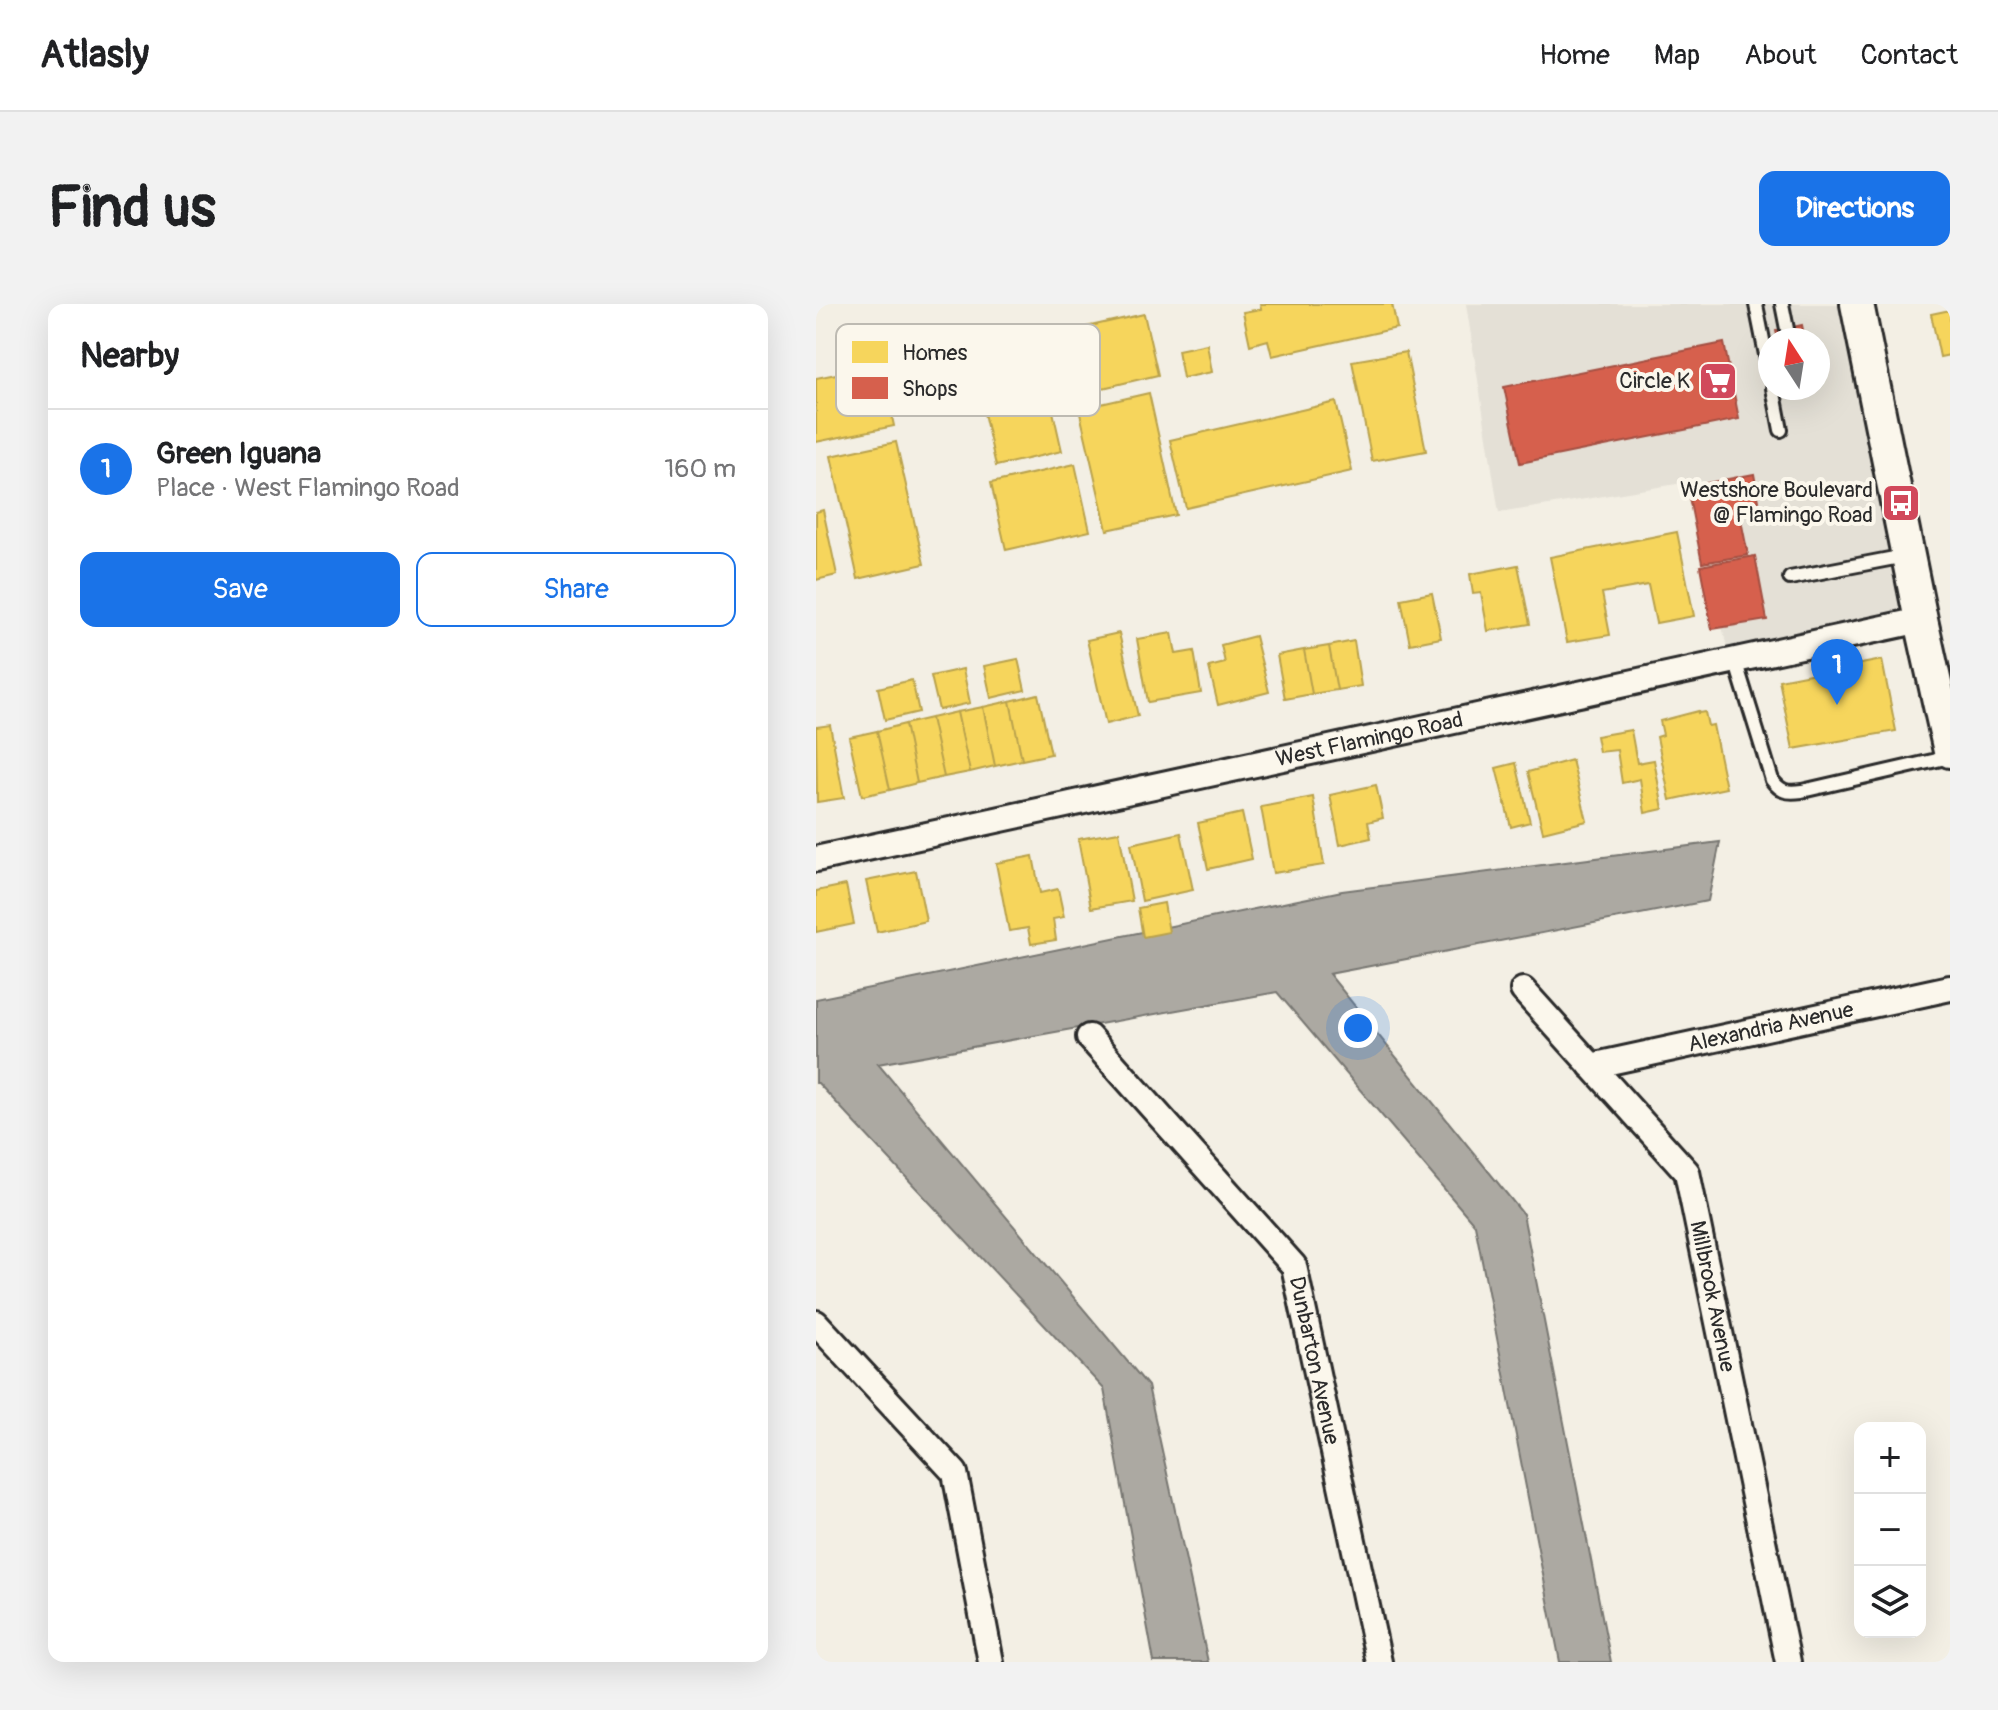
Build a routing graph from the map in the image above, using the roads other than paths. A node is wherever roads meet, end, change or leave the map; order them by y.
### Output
1 (1782, 304) edge
2 (1857, 304) edge
3 (1756, 305) edge
4 (1761, 328) edge
5 (1787, 328) edge
6 (1775, 400) edge
7 (1781, 430) dead end
8 (1908, 555) junction
9 (1790, 578) dead end
10 (1921, 620) junction
11 (1735, 660) junction
12 (1950, 754) edge
13 (816, 859) edge
14 (1950, 988) edge
15 (1523, 990) dead end
16 (1089, 1037) dead end
17 (1591, 1066) junction
18 (816, 1323) edge
19 (991, 1662) edge
20 (1379, 1662) edge
21 (1788, 1662) edge

1 - 5 lane
2 - 8 street
3 - 4 lane
6 - 7 lane
8 - 9 lane
8 - 10 street
10 - 11 street, West Flamingo Road
10 - 12 street
11 - 12 lane
11 - 13 street, West Flamingo Road
14 - 17 street, Alexandria Avenue
15 - 17 street, Millbrook Avenue
16 - 20 street, Dunbarton Avenue
17 - 21 street, Millbrook Avenue
18 - 19 street

